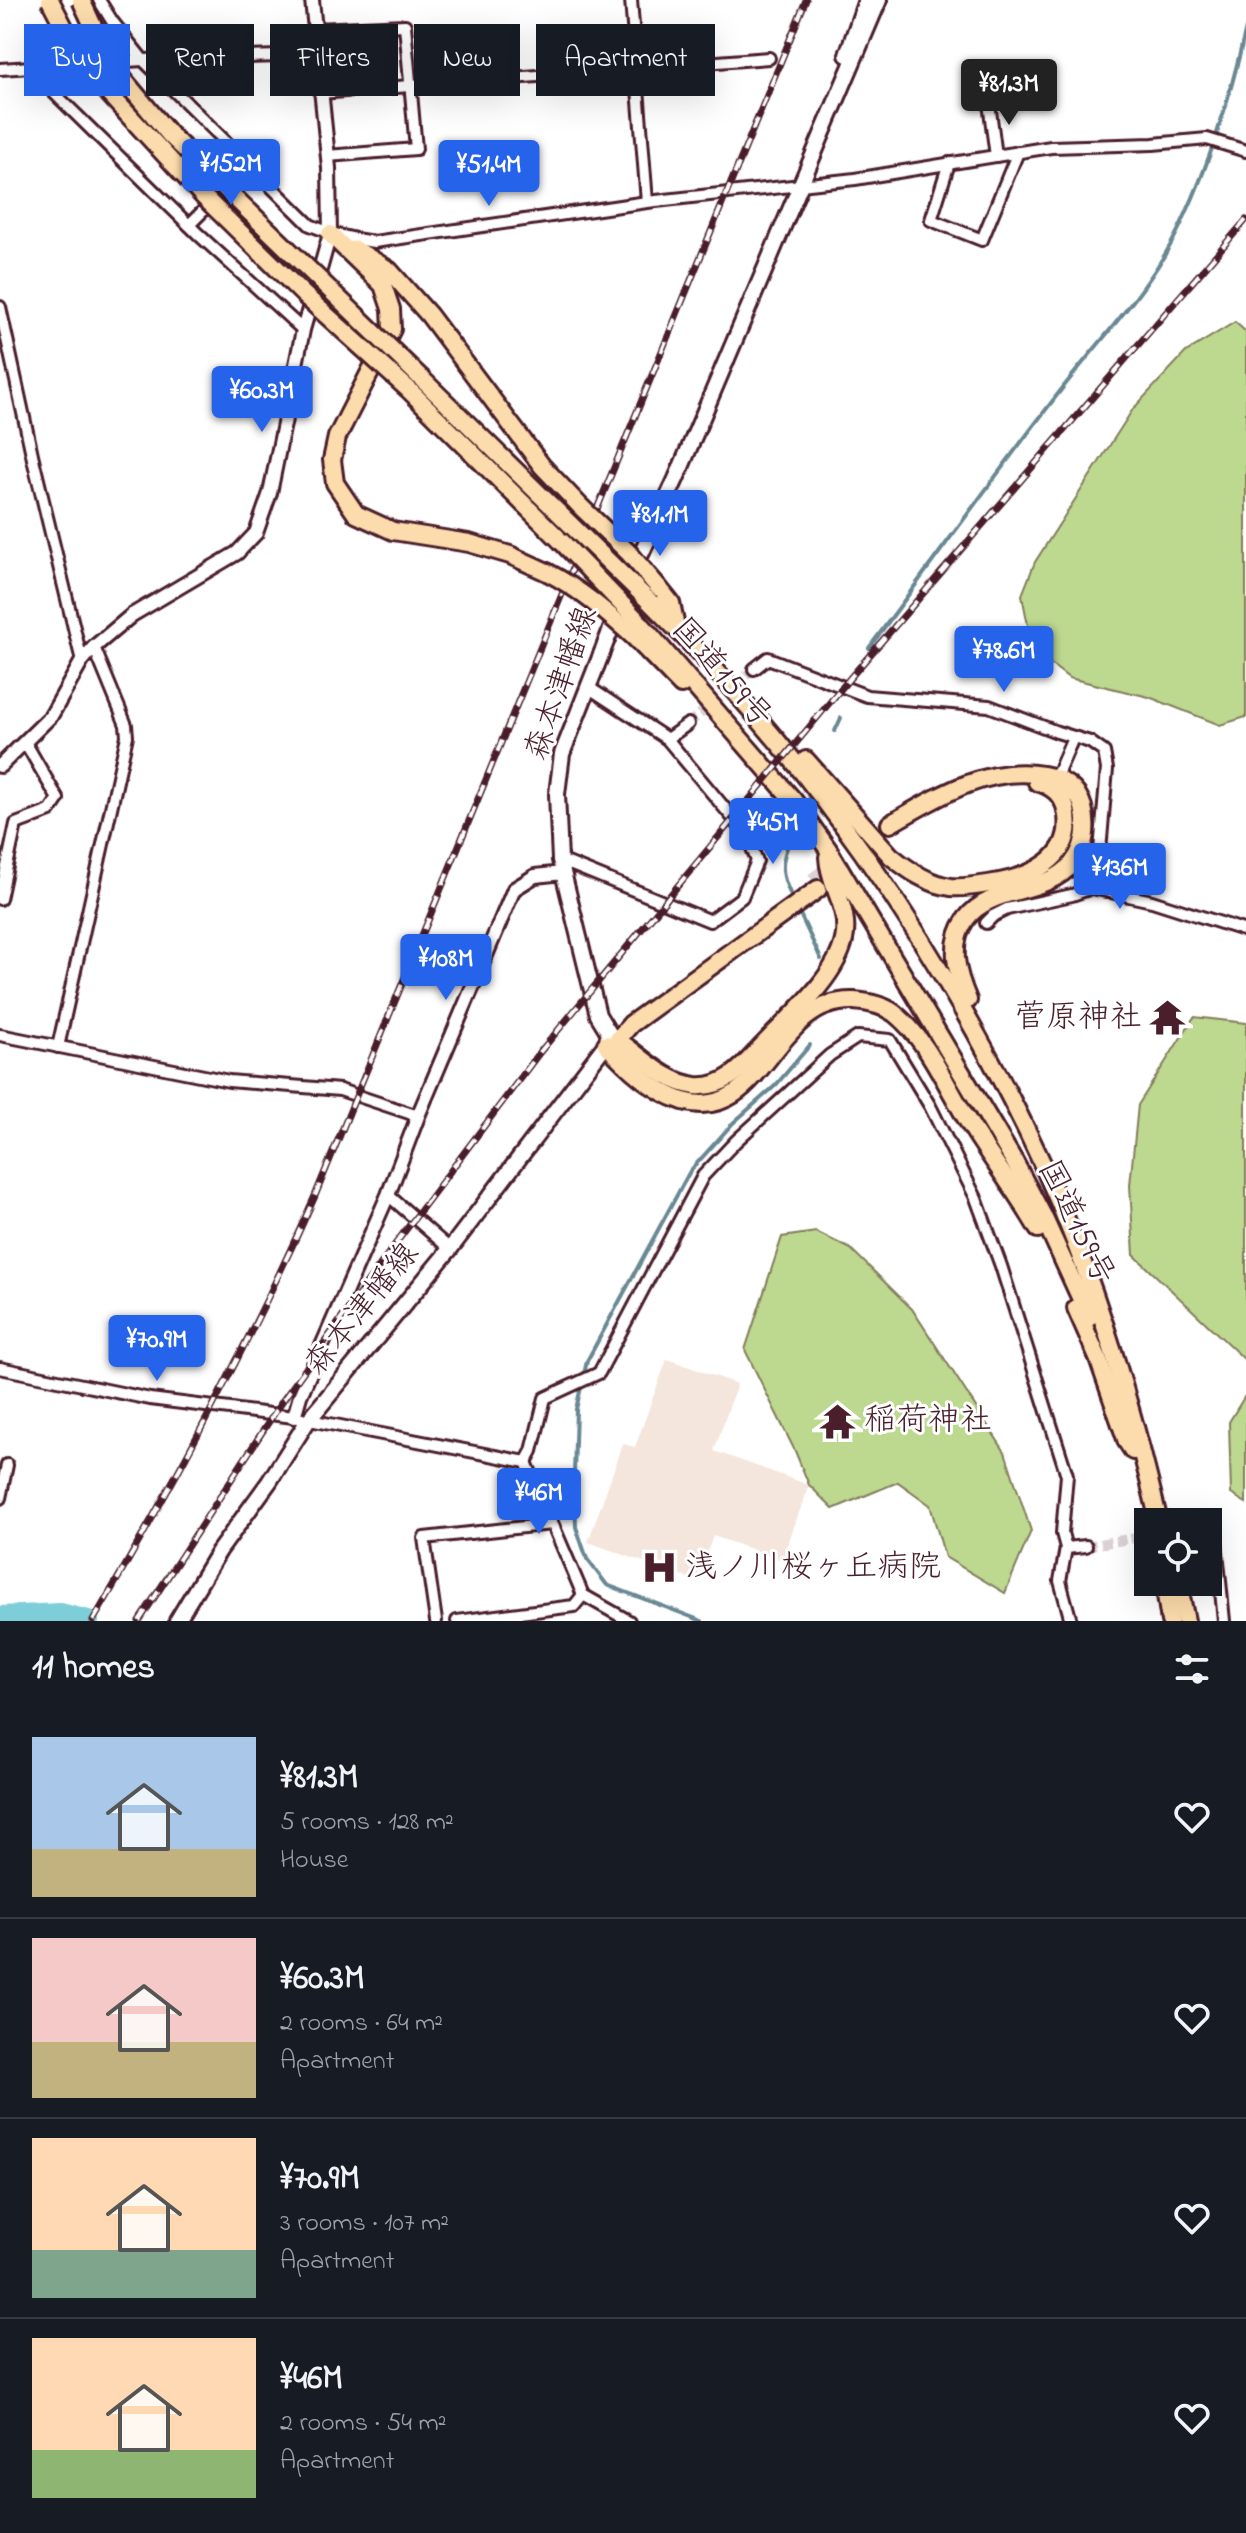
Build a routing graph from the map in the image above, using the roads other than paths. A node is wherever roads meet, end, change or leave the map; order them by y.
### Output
1 (50, 0) edge
2 (81, 0) edge
3 (99, 0) edge
4 (312, 0) edge
5 (631, 0) edge
6 (866, 0) edge
7 (879, 0) edge
8 (314, 24) edge
9 (633, 24) edge
10 (398, 25) edge
11 (270, 56) edge
12 (769, 58) dead end
13 (143, 60) junction
14 (130, 61) edge
15 (715, 62) edge
16 (24, 68) edge
17 (0, 69) edge
18 (536, 76) edge
19 (410, 85) junction
20 (398, 86) edge
21 (57, 96) edge
22 (320, 96) edge
23 (639, 96) edge
24 (835, 101) junction
25 (989, 103) dead end
26 (1246, 151) edge
27 (1018, 152) junction
28 (327, 156) junction
29 (996, 156) junction
30 (949, 163) junction
31 (249, 165) junction
32 (800, 184) junction
33 (647, 202) junction
34 (189, 225) junction
35 (330, 234) junction
36 (0, 307) edge
37 (303, 330) junction
38 (415, 384) junction
39 (655, 595) junction
40 (636, 629) junction
41 (94, 647) junction
42 (82, 661) junction
43 (754, 669) tunnel mouth
44 (588, 687) junction
45 (737, 693) junction
46 (688, 724) tunnel mouth
47 (1073, 738) junction
48 (667, 739) junction
49 (25, 742) junction
50 (0, 766) edge
51 (1054, 782) junction
52 (892, 828) tunnel mouth
53 (828, 849) junction
54 (561, 866) junction
55 (816, 885) tunnel mouth
56 (1092, 888) junction
57 (0, 899) edge
58 (986, 923) dead end
59 (1246, 931) edge
60 (0, 1035) edge
61 (611, 1039) junction
62 (58, 1047) junction
63 (418, 1116) junction
64 (388, 1195) junction
65 (450, 1249) junction
66 (1107, 1335) junction
67 (0, 1368) edge
68 (301, 1420) junction
69 (1133, 1451) junction
70 (526, 1462) junction
71 (7, 1465) dead end
72 (0, 1498) edge
73 (1147, 1508) edge
74 (1156, 1508) edge
75 (552, 1524) junction
76 (1086, 1546) tunnel mouth
77 (1066, 1548) junction
78 (583, 1595) junction
79 (1166, 1596) edge
80 (1174, 1596) edge
81 (1181, 1596) edge
82 (1222, 1596) edge
83 (498, 1619) edge
84 (180, 1620) edge
85 (436, 1621) edge
86 (457, 1621) edge
87 (629, 1621) edge
88 (1071, 1621) edge
89 (1170, 1621) edge
90 (1178, 1621) edge
91 (1186, 1621) edge
92 (1224, 1621) edge

1 - 38 highway, 国道159号, bridge
2 - 38 highway, 国道159号, bridge
3 - 13 street
4 - 8 street
5 - 9 street
6 - 24 main road, 森本津幡線
7 - 24 main road, 森本津幡線
10 - 19 street
11 - 13 street
12 - 15 street
13 - 14 street
13 - 31 street
16 - 17 street
18 - 19 street
19 - 20 street
19 - 28 street
21 - 34 street
22 - 28 street
23 - 33 street
24 - 32 main road, 森本津幡線
25 - 29 street
26 - 27 street
27 - 29 street
27 - 30 street
28 - 35 street
29 - 30 street
30 - 32 street
31 - 34 street
31 - 35 street
32 - 33 street
32 - 44 main road, 森本津幡線
33 - 35 street
34 - 37 street
35 - 37 street
35 - 39 highway, bridge
35 - 40 highway, bridge
36 - 42 street
37 - 41 street
38 - 39 highway, 国道159号, bridge
38 - 40 highway, 国道159号, bridge
39 - 45 highway, 国道159号
40 - 53 highway, 国道159号
41 - 42 street
41 - 62 street
42 - 49 street
43 - 47 street
44 - 48 street
44 - 54 main road, 森本津幡線
45 - 51 highway
45 - 66 highway, 国道159号
46 - 48 street
47 - 51 street
47 - 56 street
48 - 54 street
49 - 50 street
49 - 57 street
51 - 52 highway
51 - 66 highway
53 - 61 highway
53 - 69 highway, 国道159号
54 - 61 main road, 森本津幡線
54 - 63 street
55 - 61 highway
56 - 58 street
56 - 59 street
60 - 62 street
61 - 65 main road, 森本津幡線
61 - 69 highway
62 - 63 street
63 - 64 street
64 - 65 street
64 - 68 street
65 - 68 main road, 森本津幡線
66 - 74 highway, 国道159号
67 - 68 street
68 - 70 street
68 - 84 main road, 森本津幡線
69 - 73 highway, 国道159号
70 - 75 street
70 - 77 street
71 - 72 street
75 - 78 street
75 - 85 street
76 - 77 street
77 - 88 street
78 - 83 street
78 - 87 street
79 - 89 highway
80 - 90 highway
81 - 91 highway
82 - 92 street
83 - 86 street

